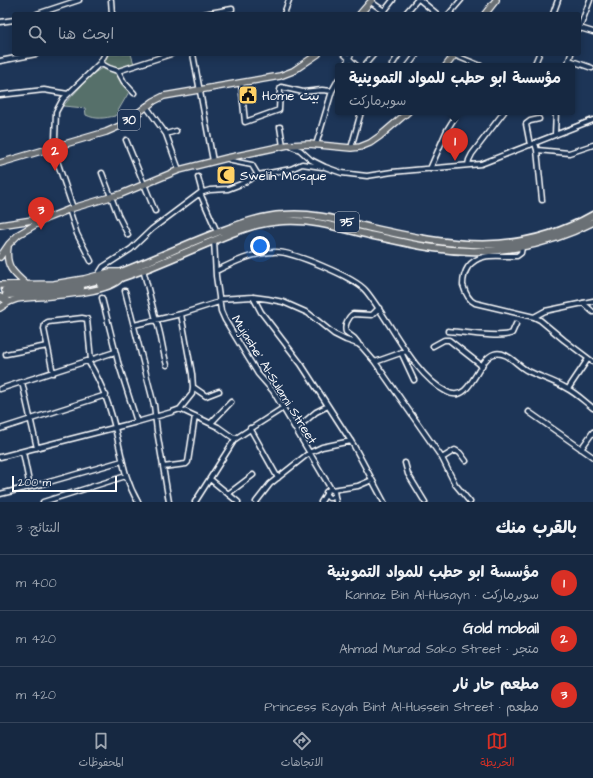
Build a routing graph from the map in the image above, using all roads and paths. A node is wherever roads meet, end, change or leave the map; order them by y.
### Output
1 (79, 0) edge
2 (111, 0) edge
3 (289, 0) edge
4 (393, 0) edge
5 (418, 0) edge
6 (461, 0) edge
7 (496, 0) edge
8 (558, 0) edge
9 (590, 0) edge
10 (372, 1) edge
11 (232, 9) dead end
12 (43, 12) edge
13 (112, 12) edge
14 (215, 12) edge
15 (285, 12) edge
16 (362, 12) edge
17 (383, 12) edge
18 (407, 12) edge
19 (434, 12) edge
20 (451, 12) edge
21 (487, 12) edge
22 (554, 12) edge
23 (12, 20) edge
24 (0, 22) edge
25 (581, 24) edge
26 (581, 29) edge
27 (593, 32) edge
28 (26, 56) edge
29 (104, 56) edge
30 (165, 56) edge
31 (193, 56) edge
32 (315, 56) edge
33 (346, 56) edge
34 (350, 56) edge
35 (456, 56) edge
36 (570, 56) edge
37 (349, 59) junction
38 (569, 60) junction
39 (0, 61) edge
40 (100, 63) junction
41 (347, 63) edge
42 (354, 63) edge
43 (474, 63) edge
44 (568, 63) edge
45 (592, 68) edge
46 (118, 72) junction
47 (241, 83) junction
48 (335, 86) edge
49 (200, 89) junction
50 (332, 91) junction
51 (134, 93) dead end
52 (68, 94) junction
53 (0, 95) edge
54 (146, 106) junction
55 (360, 115) edge
56 (404, 115) edge
57 (456, 115) edge
58 (502, 115) edge
59 (556, 115) edge
60 (539, 119) dead end
61 (593, 120) edge
62 (280, 127) dead end
63 (176, 131) dead end
64 (166, 134) junction
65 (556, 134) junction
66 (126, 140) dead end
67 (535, 143) junction
68 (303, 144) junction
69 (316, 144) junction
70 (286, 145) junction
71 (530, 145) junction
72 (593, 145) edge
73 (55, 148) junction
74 (351, 148) junction
75 (537, 150) junction
76 (303, 153) junction
77 (227, 158) junction
78 (213, 161) junction
79 (0, 163) edge
80 (468, 165) junction
81 (325, 167) junction
82 (430, 169) junction
83 (179, 170) junction
84 (102, 173) dead end
85 (258, 175) junction
86 (198, 177) dead end
87 (145, 184) junction
88 (201, 192) junction
89 (111, 197) junction
90 (542, 200) dead end
91 (71, 209) junction
92 (155, 211) dead end
93 (593, 215) edge
94 (45, 219) junction
95 (593, 222) edge
96 (0, 225) edge
97 (217, 232) junction
98 (128, 236) dead end
99 (214, 240) junction
100 (9, 244) junction
101 (522, 247) junction
102 (0, 257) edge
103 (92, 261) dead end
104 (143, 269) junction
105 (216, 271) junction
106 (98, 275) junction
107 (121, 275) junction
108 (0, 285) edge
109 (27, 285) junction
110 (125, 290) dead end
111 (4, 294) edge
112 (253, 297) junction
113 (102, 298) dead end
114 (219, 300) junction
115 (593, 301) edge
116 (9, 302) junction
117 (583, 302) junction
118 (0, 308) edge
119 (379, 308) junction
120 (593, 312) edge
121 (180, 314) junction
122 (534, 317) junction
123 (156, 320) junction
124 (516, 324) dead end
125 (134, 325) junction
126 (448, 331) dead end
127 (358, 344) junction
128 (47, 346) junction
129 (432, 346) dead end
130 (406, 351) junction
131 (115, 352) junction
132 (401, 352) junction
133 (6, 354) dead end
134 (588, 359) junction
135 (90, 360) junction
136 (375, 362) junction
137 (593, 362) edge
138 (167, 365) dead end
139 (482, 366) junction
140 (53, 373) junction
141 (414, 380) dead end
142 (22, 382) junction
143 (193, 387) junction
144 (0, 389) edge
145 (568, 389) junction
146 (219, 391) dead end
147 (106, 396) junction
148 (231, 402) dead end
149 (328, 406) junction
150 (283, 408) junction
151 (593, 408) edge
152 (180, 409) junction
153 (529, 412) dead end
154 (195, 416) junction
155 (156, 417) junction
156 (31, 420) junction
157 (137, 422) junction
158 (211, 423) junction
159 (115, 427) junction
160 (250, 428) junction
161 (0, 429) edge
162 (296, 429) junction
163 (593, 432) edge
164 (235, 439) junction
165 (350, 441) junction
166 (37, 448) junction
167 (581, 449) junction
168 (23, 452) junction
169 (309, 453) junction
170 (0, 456) edge
171 (593, 457) edge
172 (442, 458) junction
173 (122, 461) junction
174 (466, 461) dead end
175 (405, 463) dead end
176 (163, 467) junction
177 (253, 475) dead end
178 (126, 476) junction
179 (278, 478) junction
180 (210, 479) junction
181 (372, 480) junction
182 (30, 487) junction
183 (0, 494) edge
184 (228, 494) junction
185 (331, 494) junction
186 (43, 502) edge
187 (138, 502) edge
188 (169, 502) edge
189 (195, 502) edge
190 (238, 502) edge
191 (256, 502) edge
192 (321, 502) edge
193 (335, 502) edge
194 (384, 502) edge
195 (425, 502) edge
196 (470, 502) edge

1 - 12 street
2 - 13 street
3 - 15 street
4 - 17 street
5 - 18 street
5 - 19 street
6 - 20 street
7 - 21 main road
8 - 22 street
9 - 25 street
10 - 16 main road
10 - 17 street
11 - 14 street
23 - 24 street
26 - 27 street
28 - 39 street
29 - 40 street
30 - 46 street
31 - 49 street
32 - 47 main road, 30
33 - 37 street
34 - 37 street
35 - 43 street
36 - 38 street
37 - 41 street
37 - 42 street
38 - 44 street
38 - 45 street
40 - 46 street
40 - 52 street
46 - 51 street
47 - 49 main road, 30
47 - 50 street
48 - 50 street
49 - 54 main road, 30
49 - 78 street
50 - 69 street
52 - 53 street
52 - 73 street
54 - 64 street
54 - 73 main road, 30
55 - 74 street
56 - 74 main road
57 - 82 street
58 - 80 street
59 - 65 street
60 - 71 street
61 - 65 street
62 - 70 street
63 - 64 street
64 - 83 street
65 - 67 street
66 - 87 street
67 - 71 street
67 - 75 street
68 - 69 main road
68 - 70 main road
68 - 76 street
69 - 74 main road
70 - 76 street
70 - 77 main road
71 - 80 street
72 - 75 street
73 - 79 main road, 30
73 - 91 street
75 - 90 street
76 - 81 street
77 - 78 main road
77 - 85 street
78 - 83 main road
80 - 82 street
81 - 82 street
81 - 85 street
83 - 87 main road
84 - 89 street
85 - 88 street
86 - 88 street
87 - 89 main road
87 - 92 street
88 - 97 street
88 - 106 street
89 - 91 main road
89 - 98 street
91 - 94 main road
91 - 103 street
93 - 97 highway, 35
94 - 96 main road
94 - 100 main road
95 - 101 highway, 35
97 - 107 highway, 35
99 - 101 highway, 35
99 - 104 highway, 35
99 - 105 street, Mujashe‘ Al-Sulami Street
100 - 102 main road
100 - 109 main road
101 - 122 street
104 - 107 highway, 35
104 - 123 street
105 - 114 street, Mujashe‘ Al-Sulami Street
105 - 119 street
106 - 107 main road
106 - 109 main road
107 - 111 highway, 35
107 - 116 main road
108 - 109 main road
110 - 125 street
111 - 116 main road
112 - 114 street
112 - 127 street
112 - 149 street
113 - 131 street
114 - 121 street
114 - 150 street, Mujashe‘ Al-Sulami Street
115 - 117 street
116 - 118 main road
117 - 120 street
117 - 122 street
119 - 127 street
119 - 130 street
121 - 123 street
121 - 143 street
122 - 134 street
123 - 125 street
123 - 138 street
124 - 126 street
125 - 155 street
127 - 136 street
128 - 133 street
128 - 135 street
128 - 140 street
129 - 139 street
130 - 132 street
130 - 139 street
131 - 135 street
131 - 157 street
132 - 136 street
132 - 141 street
134 - 137 street
134 - 145 street
135 - 140 street
135 - 147 street
136 - 172 street
139 - 145 street
140 - 142 street
142 - 144 street
142 - 156 street
143 - 146 street
143 - 152 street
145 - 151 street
147 - 156 street
147 - 159 street
148 - 158 street
149 - 162 street
149 - 165 street
150 - 160 street
150 - 162 street, Mujashe‘ Al-Sulami Street
152 - 154 street
152 - 155 street
153 - 167 street
154 - 158 street
154 - 176 street
155 - 157 street
155 - 176 street
156 - 161 street
156 - 166 street
157 - 159 street
158 - 164 street
159 - 166 street
159 - 173 street
160 - 164 street
160 - 179 street
162 - 169 street, Mujashe‘ Al-Sulami Street
163 - 167 street
164 - 180 street
165 - 169 street
165 - 181 street
166 - 168 street
167 - 171 street
168 - 170 street
168 - 182 street
169 - 179 street
169 - 185 street, Mujashe‘ Al-Sulami Street
172 - 174 street
172 - 196 street
173 - 178 street
173 - 182 street
175 - 195 street
176 - 188 street
177 - 184 street
178 - 186 street
178 - 187 street
179 - 191 street
180 - 184 street
180 - 189 street
181 - 185 street
181 - 194 street
182 - 183 street
184 - 190 street
185 - 192 street
185 - 193 street, Mujashe‘ Al-Sulami Street

